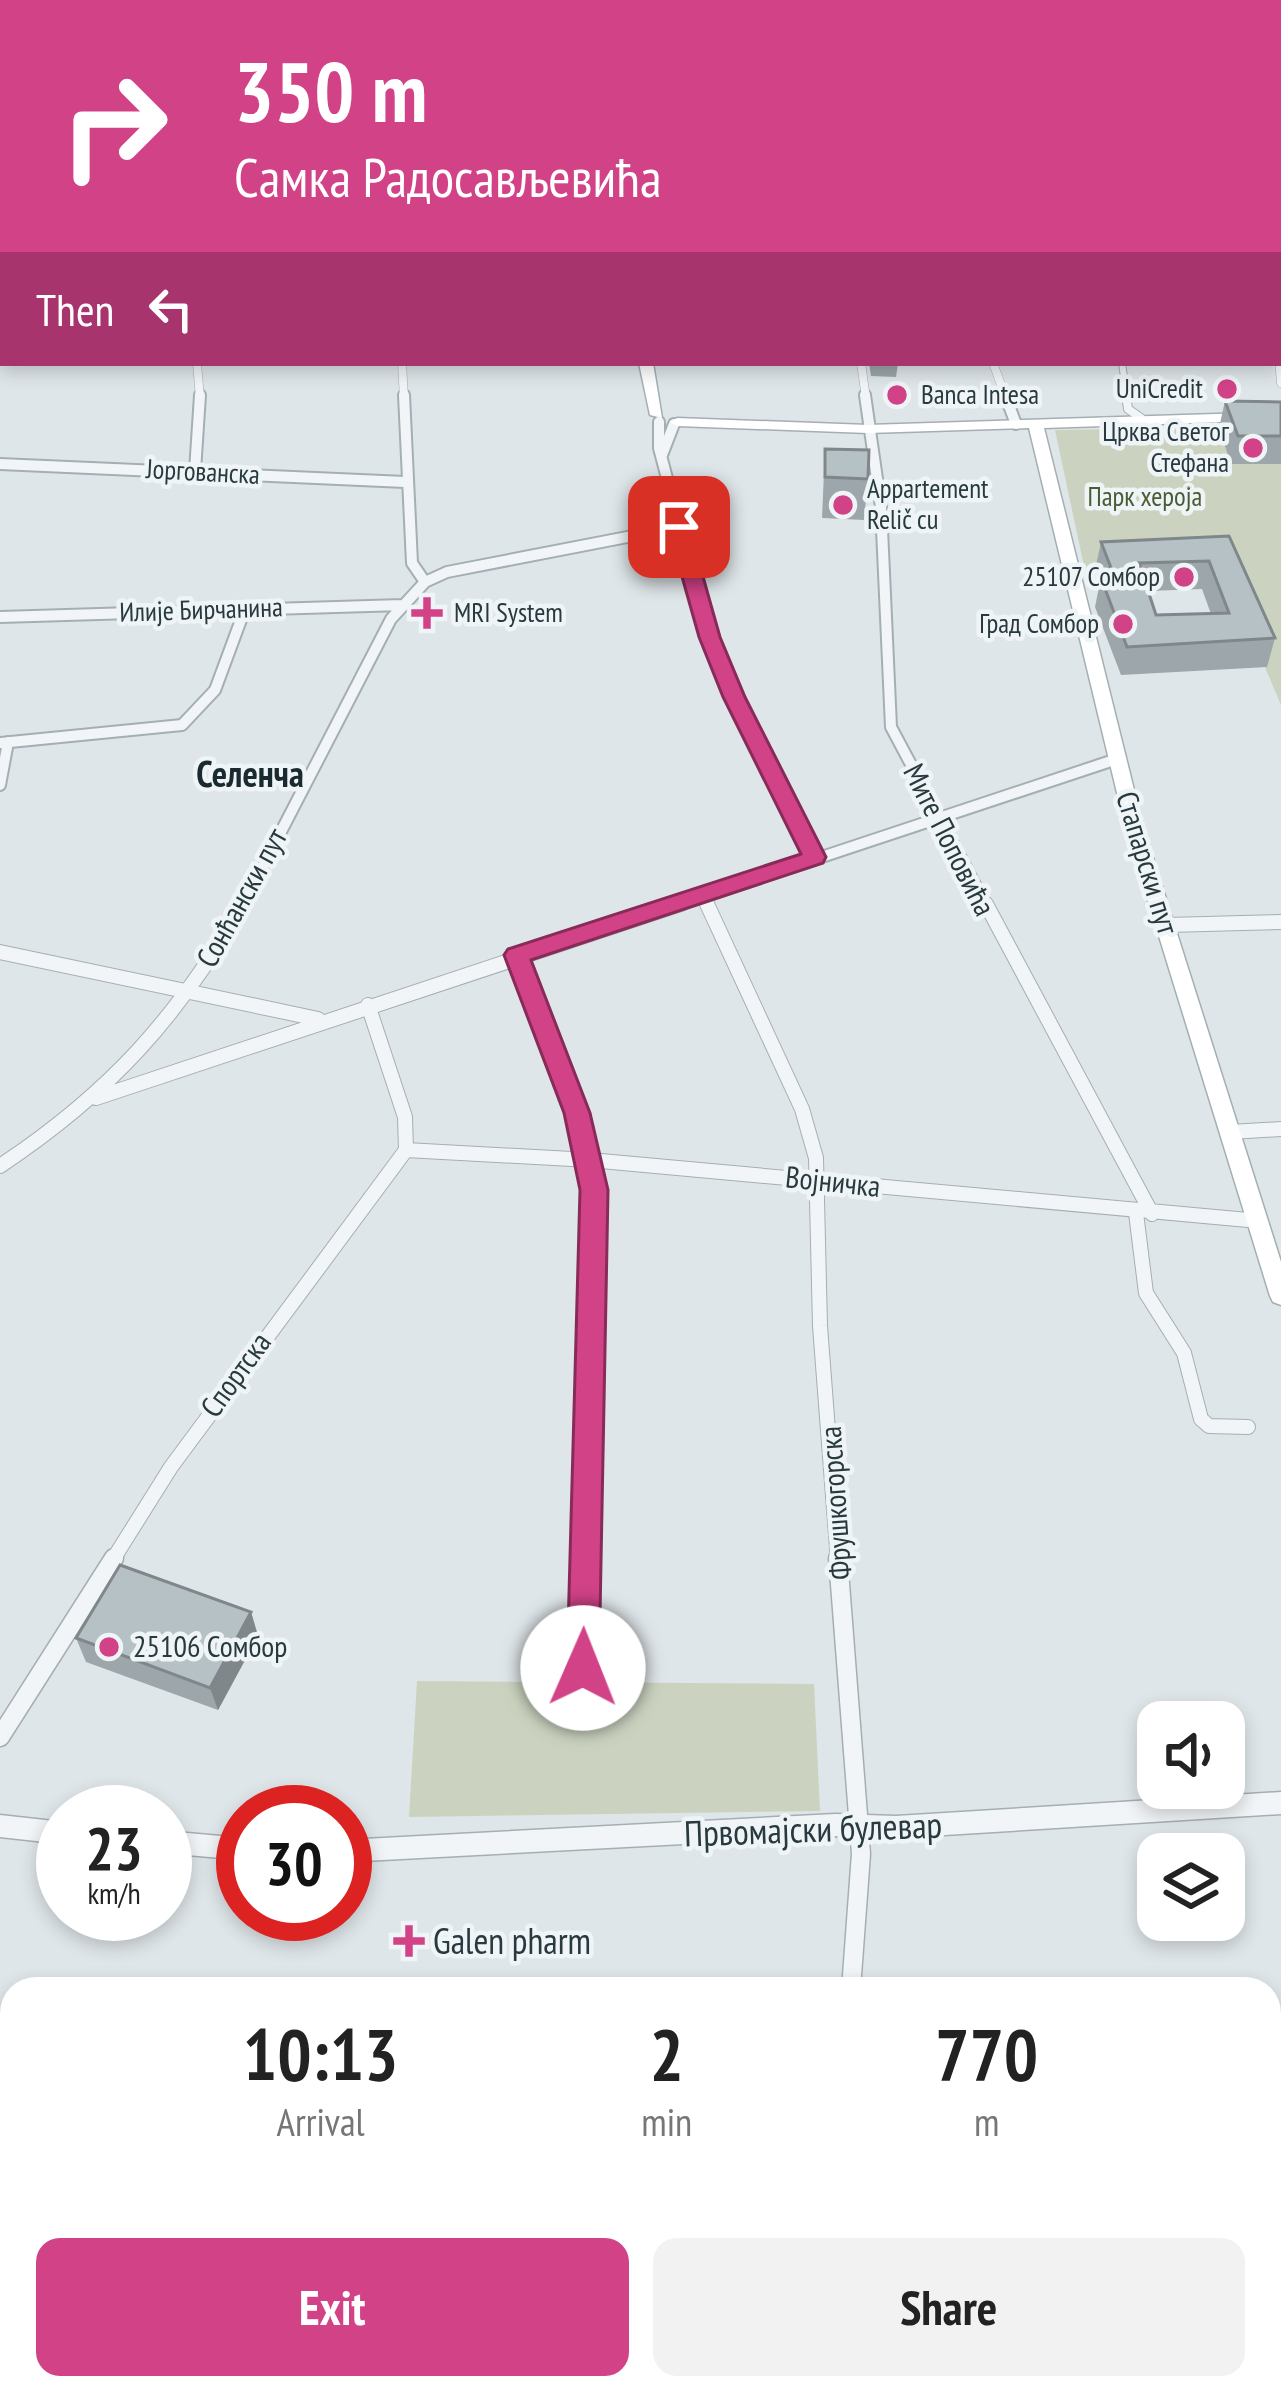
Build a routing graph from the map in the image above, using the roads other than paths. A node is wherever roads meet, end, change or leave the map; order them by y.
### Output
1 (197, 366) edge
2 (402, 366) edge
3 (861, 366) edge
4 (994, 366) edge
5 (1121, 366) edge
6 (648, 371) edge
7 (1127, 416) junction
8 (1281, 416) edge
9 (669, 418) junction
10 (1035, 423) junction
11 (1016, 424) junction
12 (868, 429) junction
13 (0, 464) edge
14 (195, 471) junction
15 (405, 482) junction
16 (679, 527) junction
17 (425, 582) junction
18 (402, 605) junction
19 (245, 609) junction
20 (0, 617) edge
21 (4, 742) edge
22 (1117, 759) junction
23 (0, 785) edge
24 (939, 817) junction
25 (814, 857) junction
26 (704, 895) junction
27 (1281, 922) edge
28 (1167, 925) junction
29 (0, 952) edge
30 (517, 955) junction
31 (187, 994) junction
32 (368, 1005) junction
33 (322, 1020) junction
34 (96, 1098) junction
35 (1281, 1129) edge
36 (1230, 1132) junction
37 (406, 1150) junction
38 (590, 1160) junction
39 (0, 1166) edge
40 (817, 1180) junction
41 (1144, 1214) junction
42 (1259, 1222) junction
43 (1281, 1296) edge
44 (1248, 1427) dead end
45 (583, 1668) dead end
46 (0, 1738) edge
47 (1281, 1803) edge
48 (859, 1825) junction
49 (0, 1826) edge
50 (36, 1829) edge
51 (372, 1850) edge
52 (852, 1977) edge

1 - 14 street
2 - 15 street
3 - 12 street, Мите Поповића
4 - 11 street
5 - 7 street
6 - 9 main road
7 - 8 main road
7 - 10 main road
9 - 12 main road
9 - 16 street
10 - 11 main road
10 - 22 main road, Стапарски пут
11 - 12 main road
12 - 24 street, Мите Поповића
13 - 14 street, Јоргованска
14 - 15 street, Јоргованска
15 - 17 street
16 - 17 street
16 - 25 street
17 - 18 street, Сонћански пут
18 - 19 street, Илије Бирчанина
18 - 31 street, Сонћански пут
19 - 20 street, Илије Бирчанина
19 - 21 street
21 - 23 street
22 - 24 street
22 - 28 main road, Стапарски пут
24 - 25 street
24 - 41 street, Мите Поповића
25 - 26 street
26 - 30 street
26 - 40 street, Фрушкогорска
27 - 28 street
28 - 36 main road, Стапарски пут
29 - 31 street
30 - 32 street
30 - 38 street
31 - 33 street
31 - 34 street, Сонћански пут
32 - 33 street
32 - 37 street
33 - 34 street
34 - 39 street, Сонћански пут
35 - 36 street
36 - 42 main road, Стапарски пут
37 - 38 street, Војничка
37 - 46 street, Спортска
38 - 40 street, Војничка
38 - 45 street
40 - 41 street, Војничка
40 - 48 street, Фрушкогорска
41 - 42 street, Војничка
41 - 44 street
42 - 43 main road, Стапарски пут
47 - 48 street, Првомајски булевар
48 - 51 street, Првомајски булевар
48 - 52 street, Фрушкогорска
49 - 50 street

